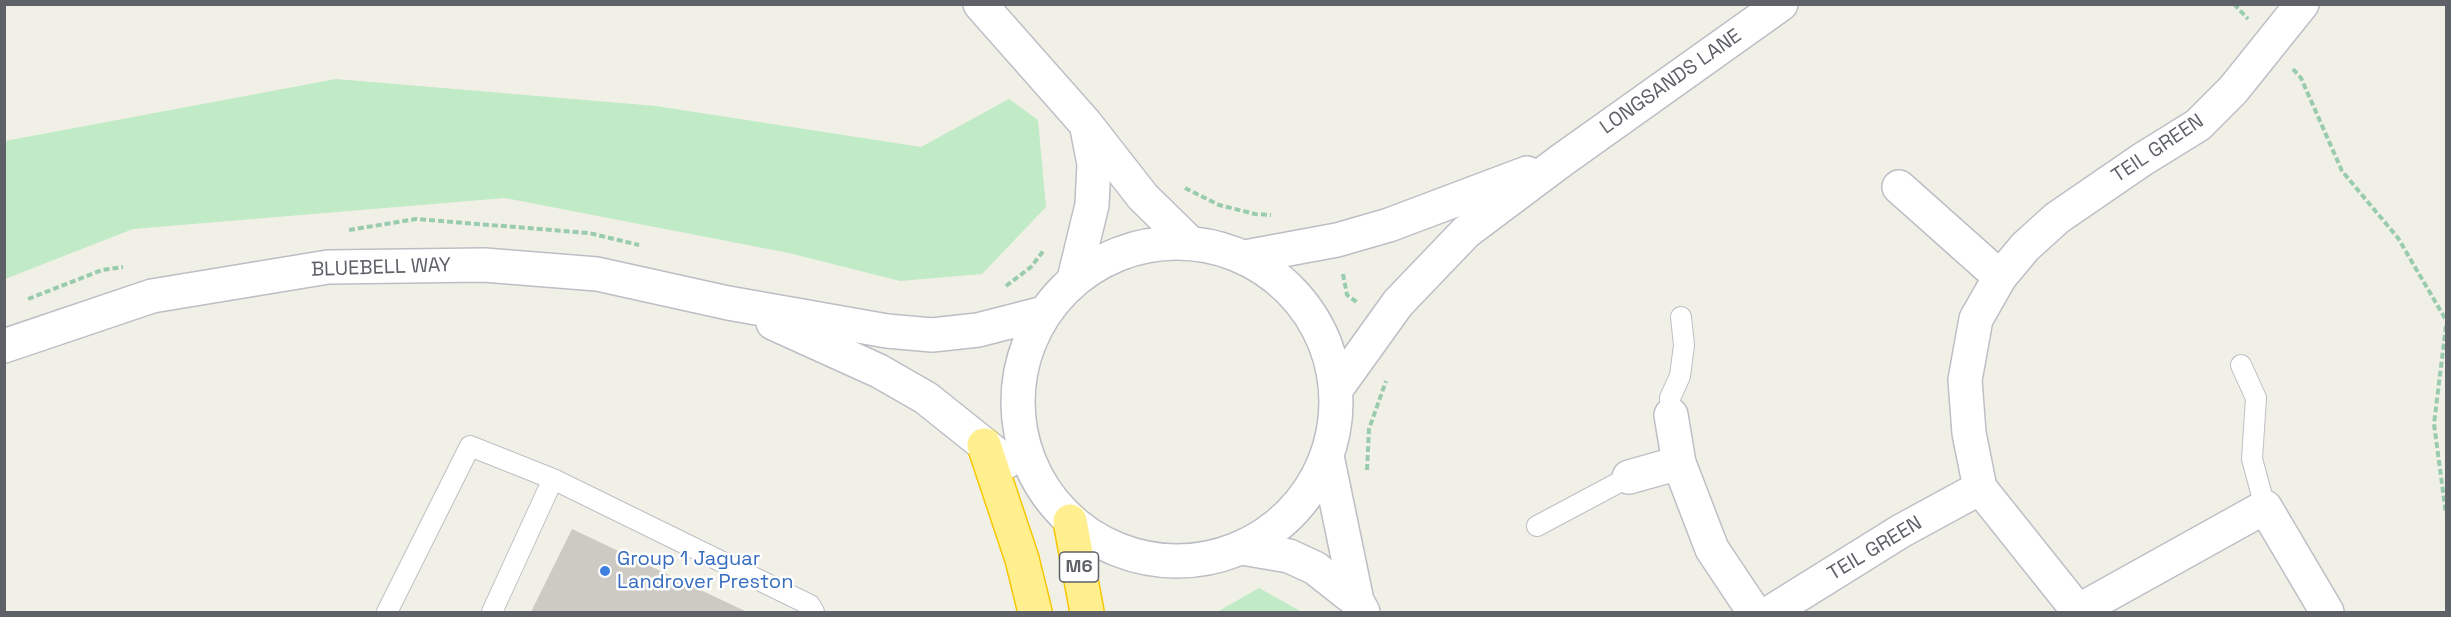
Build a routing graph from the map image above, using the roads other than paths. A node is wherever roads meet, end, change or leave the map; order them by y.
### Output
1 (980, 4) edge
2 (1781, 4) edge
3 (2302, 4) edge
4 (1086, 124) junction
5 (1562, 160) junction
6 (1899, 187) dead end
7 (1189, 242) junction
8 (1245, 257) junction
9 (2000, 277) junction
10 (1074, 279) junction
11 (728, 303) junction
12 (1044, 313) junction
13 (1681, 317) dead end
14 (4, 346) edge
15 (2241, 365) dead end
16 (1337, 388) junction
17 (1671, 415) joint
18 (984, 445) junction
19 (1328, 456) junction
20 (1679, 463) junction
21 (1629, 477) joint
22 (553, 479) junction
23 (1980, 488) junction
24 (1046, 494) junction
25 (2265, 507) junction
26 (1070, 521) junction
27 (1537, 526) dead end
28 (1242, 548) junction
29 (1360, 607) edge
30 (387, 612) edge
31 (492, 612) edge
32 (814, 612) edge
33 (1035, 612) edge
34 (1087, 612) edge
35 (1754, 612) edge
36 (1771, 612) edge
37 (2078, 612) edge
38 (2326, 612) edge

1 - 4 main road
2 - 5 main road, LONGSANDS LANE
3 - 9 main road, TEIL GREEN
4 - 7 main road
4 - 10 main road
5 - 8 main road
5 - 16 main road
6 - 9 main road
7 - 8 main road
7 - 10 main road
8 - 16 main road
9 - 23 main road, TEIL GREEN
10 - 12 main road
11 - 12 main road
11 - 14 main road, BLUEBELL WAY
11 - 18 main road
12 - 24 main road
13 - 17 lane
15 - 25 lane
16 - 19 main road
17 - 20 main road
18 - 24 main road
18 - 33 highway
19 - 28 main road
19 - 29 main road
20 - 21 main road
20 - 35 main road
21 - 27 lane
22 - 30 lane
22 - 31 lane
22 - 32 lane
23 - 36 main road, TEIL GREEN
23 - 37 main road, TEIL GREEN
24 - 26 main road
25 - 37 main road, TEIL GREEN
25 - 38 main road
26 - 28 main road
26 - 34 highway, M6
28 - 29 main road

